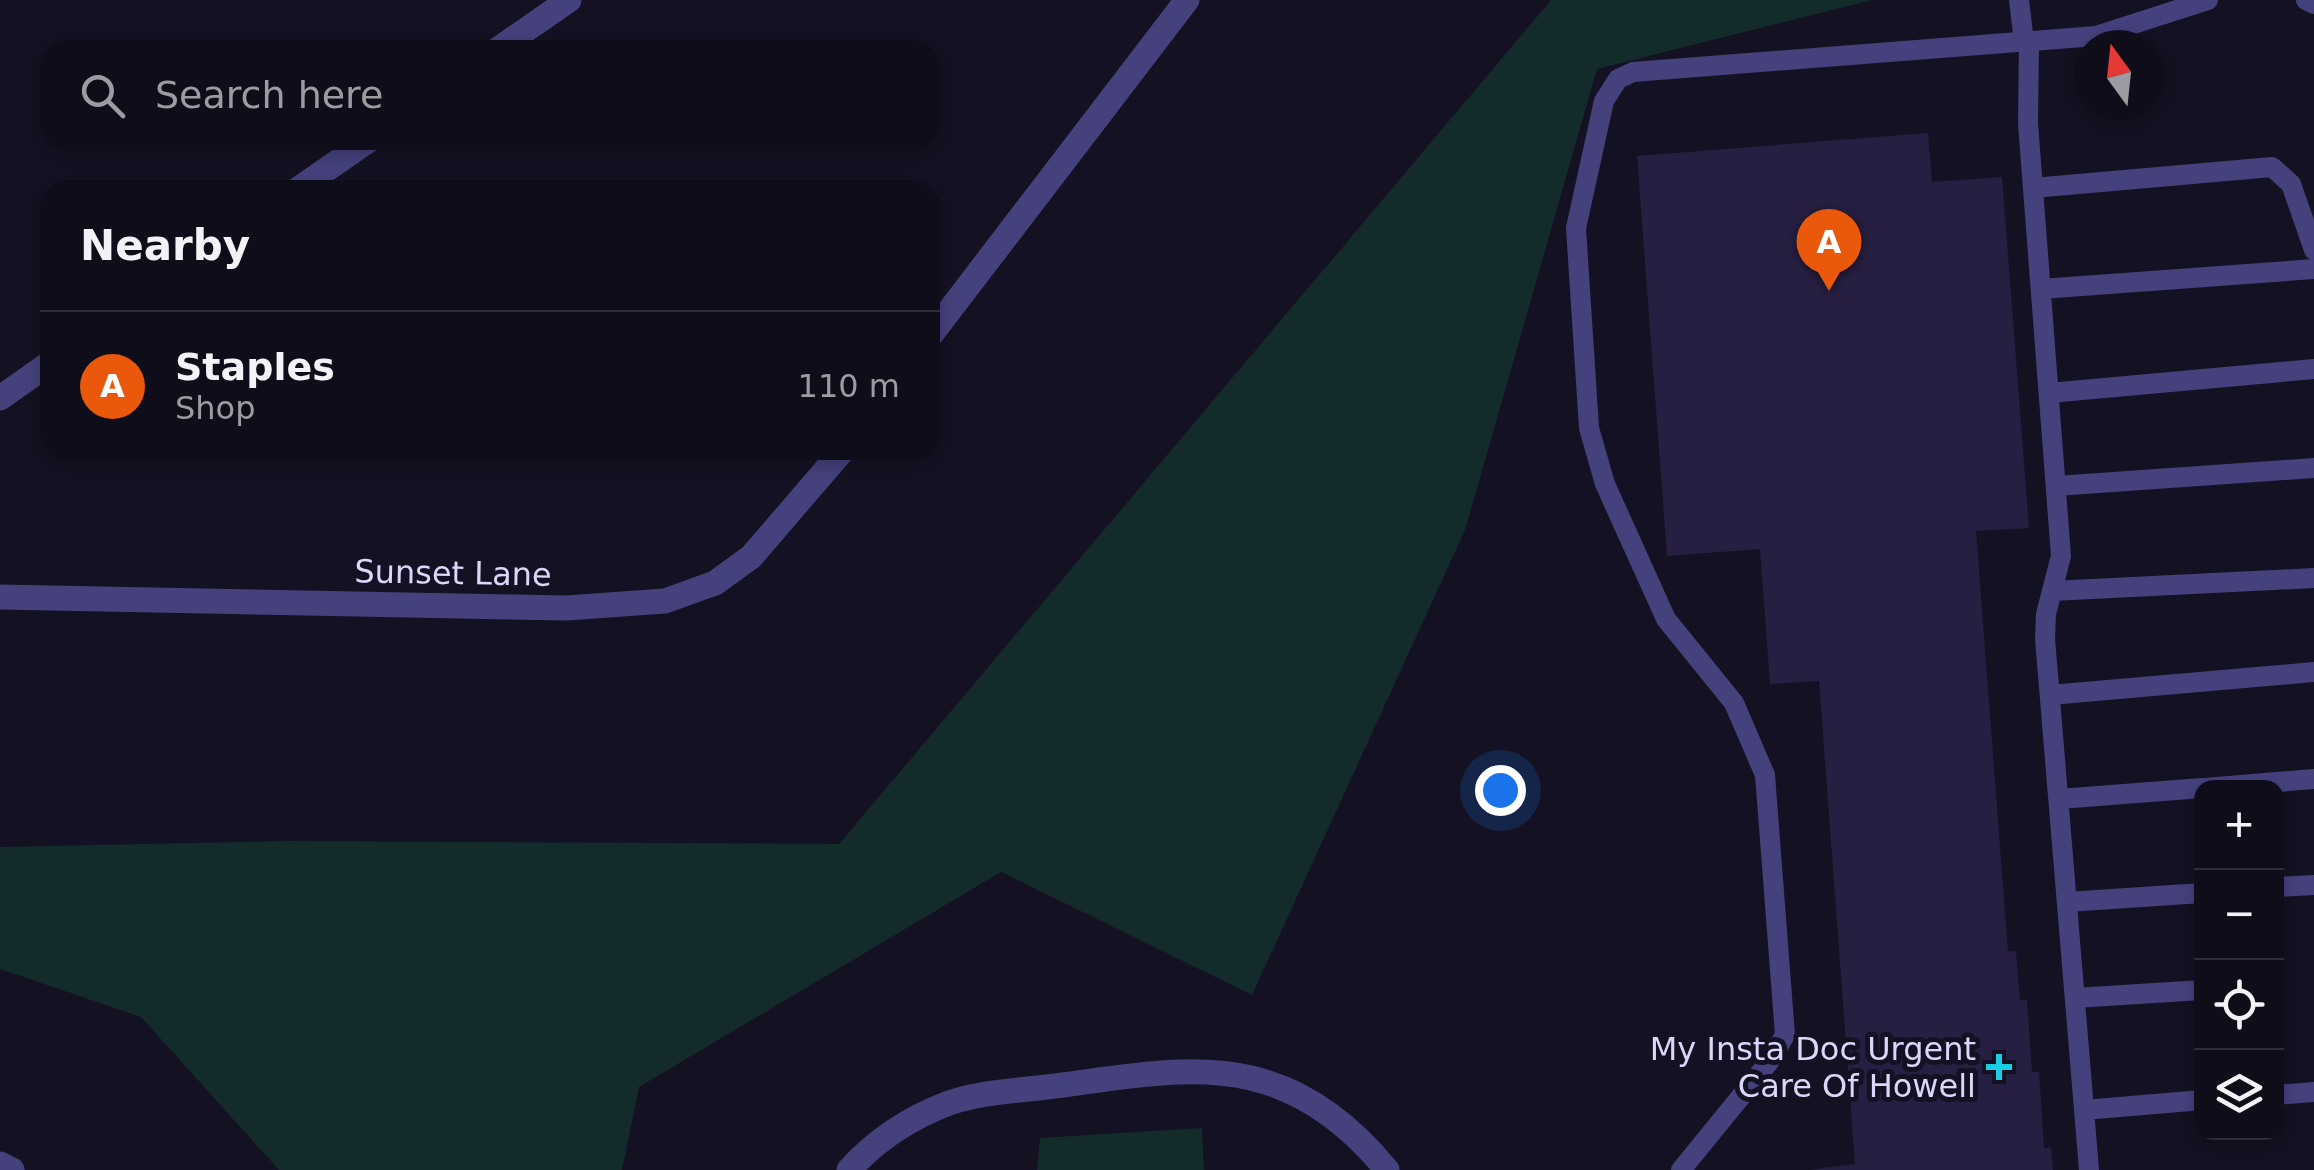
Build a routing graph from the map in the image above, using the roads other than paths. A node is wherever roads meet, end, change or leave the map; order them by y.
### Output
1 (568, 0) edge
2 (1187, 0) edge
3 (2019, 0) edge
4 (2208, 0) edge
5 (2306, 0) edge
6 (2314, 4) edge
7 (511, 40) edge
8 (2027, 42) junction
9 (354, 150) edge
10 (311, 180) edge
11 (2033, 188) junction
12 (2314, 250) edge
13 (2314, 269) edge
14 (2041, 289) junction
15 (940, 323) edge
16 (2314, 368) edge
17 (40, 370) edge
18 (2048, 393) junction
19 (0, 398) edge
20 (833, 460) edge
21 (2314, 468) edge
22 (2056, 486) junction
23 (2314, 578) edge
24 (2052, 592) junction
25 (0, 597) edge
26 (2314, 672) edge
27 (2050, 694) junction
28 (2314, 779) edge
29 (2284, 781) edge
30 (2194, 789) edge
31 (2059, 799) junction
32 (2314, 885) edge
33 (2284, 887) edge
34 (2194, 894) edge
35 (2067, 902) junction
36 (2194, 991) edge
37 (2075, 998) junction
38 (2314, 1092) edge
39 (2284, 1094) edge
40 (2194, 1101) edge
41 (2084, 1110) junction
42 (0, 1164) edge
43 (12, 1170) edge
44 (849, 1170) edge
45 (1388, 1170) edge
46 (1681, 1170) edge
47 (2088, 1170) edge

1 - 7 street
2 - 15 street
3 - 8 lane
4 - 8 lane
5 - 6 lane
8 - 11 lane
8 - 46 lane
9 - 10 street
11 - 12 lane
11 - 14 lane
13 - 14 lane
14 - 18 lane
16 - 18 lane
17 - 19 street
18 - 22 lane
20 - 25 street, Sunset Lane
21 - 22 lane
22 - 24 lane
23 - 24 lane
24 - 27 lane
26 - 27 lane
27 - 31 lane
28 - 29 lane
30 - 31 lane
31 - 35 lane
32 - 33 lane
34 - 35 lane
35 - 37 lane
36 - 37 lane
37 - 41 lane
38 - 39 lane
40 - 41 lane
41 - 47 lane
42 - 43 street
44 - 45 street

